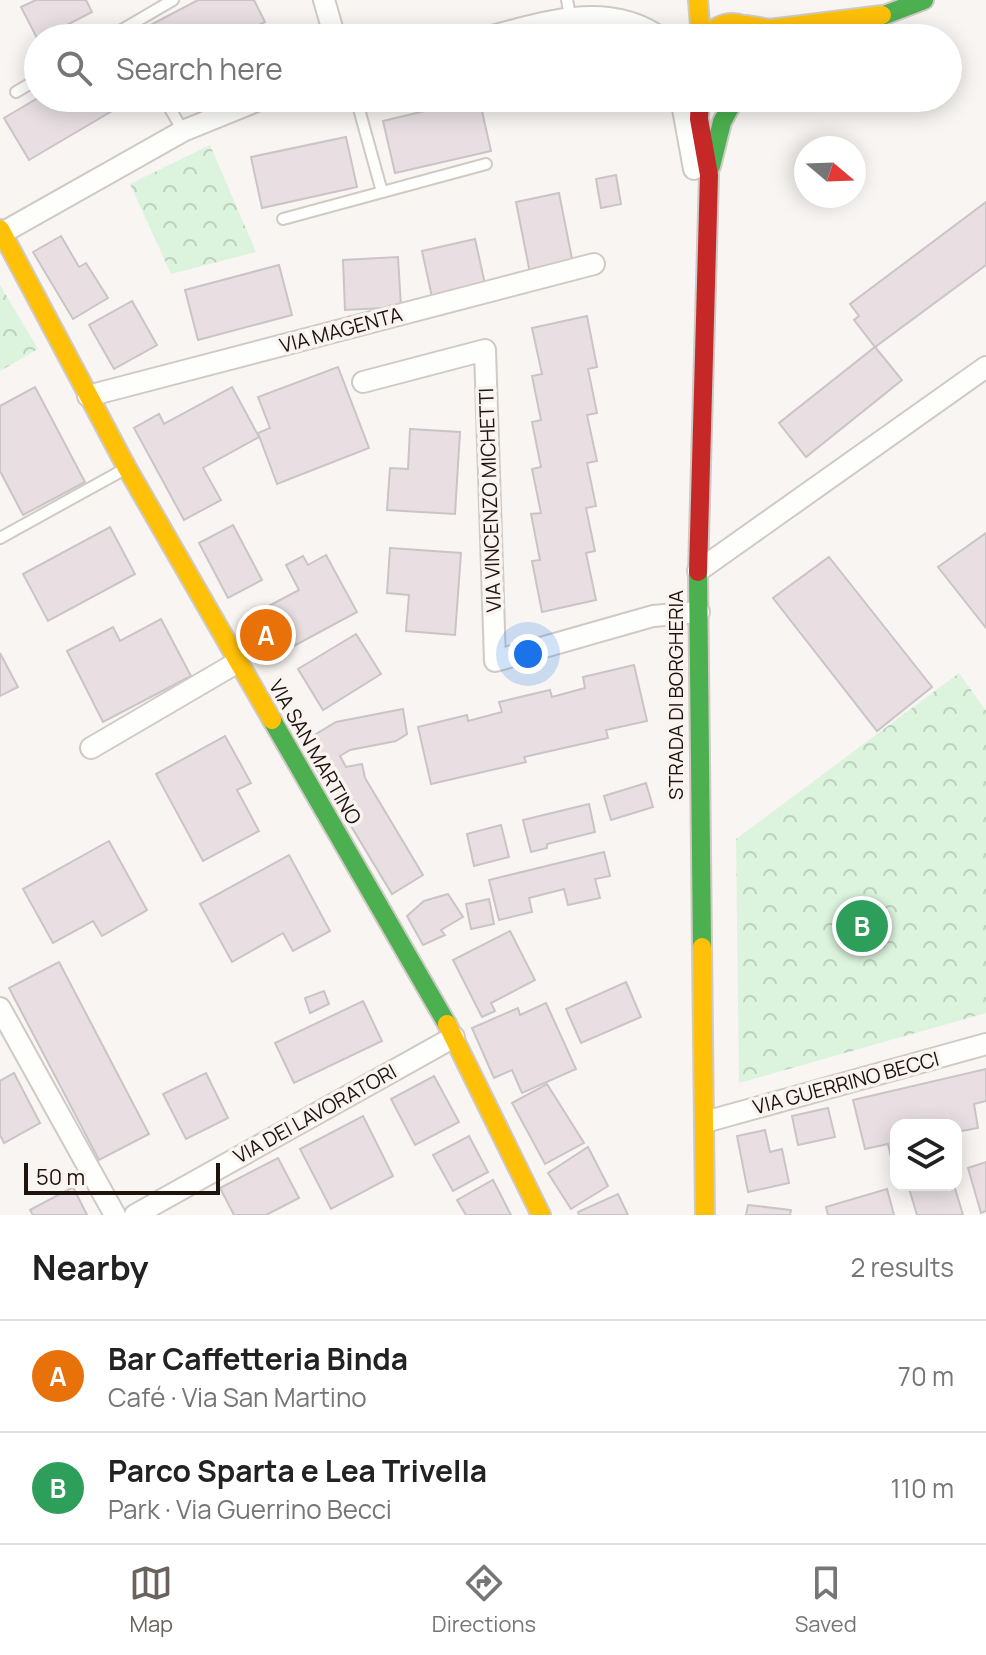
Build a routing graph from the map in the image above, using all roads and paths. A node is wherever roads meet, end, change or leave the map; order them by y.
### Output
1 (173, 0) edge
2 (324, 0) edge
3 (698, 0) edge
4 (924, 0) edge
5 (725, 6) dead end
6 (568, 8) edge
7 (882, 15) junction
8 (140, 24) edge
9 (331, 24) edge
10 (524, 24) edge
11 (645, 24) edge
12 (701, 24) edge
13 (744, 24) edge
14 (810, 24) edge
15 (861, 24) edge
16 (24, 87) edge
17 (16, 92) dead end
18 (172, 112) edge
19 (230, 112) edge
20 (360, 112) edge
21 (684, 112) edge
22 (699, 112) edge
23 (727, 112) edge
24 (183, 131) junction
25 (486, 164) dead end
26 (709, 175) junction
27 (382, 192) junction
28 (283, 219) dead end
29 (1, 231) edge
30 (708, 243) junction
31 (594, 264) dead end
32 (986, 367) edge
33 (363, 382) dead end
34 (88, 396) junction
35 (127, 468) junction
36 (0, 538) edge
37 (698, 571) junction
38 (699, 612) junction
39 (238, 662) junction
40 (91, 748) dead end
41 (0, 1008) edge
42 (454, 1037) junction
43 (986, 1044) edge
44 (705, 1122) junction
45 (115, 1215) edge
46 (135, 1215) edge
47 (541, 1215) edge
48 (705, 1215) edge

1 - 8 lane
2 - 9 street
3 - 12 street
4 - 7 street
5 - 13 street
6 - 10 street
6 - 11 street
7 - 14 street
7 - 15 street
16 - 17 lane
18 - 24 lane
19 - 24 street
20 - 27 lane
21 - 30 street
22 - 26 street, STRADA DI BORGHERIA
23 - 26 street, STRADA DI BORGHERIA
24 - 29 street
25 - 27 lane
26 - 30 street, STRADA DI BORGHERIA
27 - 28 lane
29 - 34 street, VIA SAN MARTINO
30 - 37 street, STRADA DI BORGHERIA
31 - 34 street, VIA MAGENTA
32 - 37 street
33 - 38 street, VIA VINCENZO MICHETTI
34 - 35 street, VIA SAN MARTINO
35 - 36 lane
35 - 39 street, VIA SAN MARTINO
37 - 38 street, STRADA DI BORGHERIA
38 - 44 street, STRADA DI BORGHERIA
39 - 40 street
39 - 42 street, VIA SAN MARTINO
41 - 45 street
42 - 46 street, VIA DEI LAVORATORI
42 - 47 street, VIA SAN MARTINO
43 - 44 street, VIA GUERRINO BECCI
44 - 48 street, STRADA DI BORGHERIA

